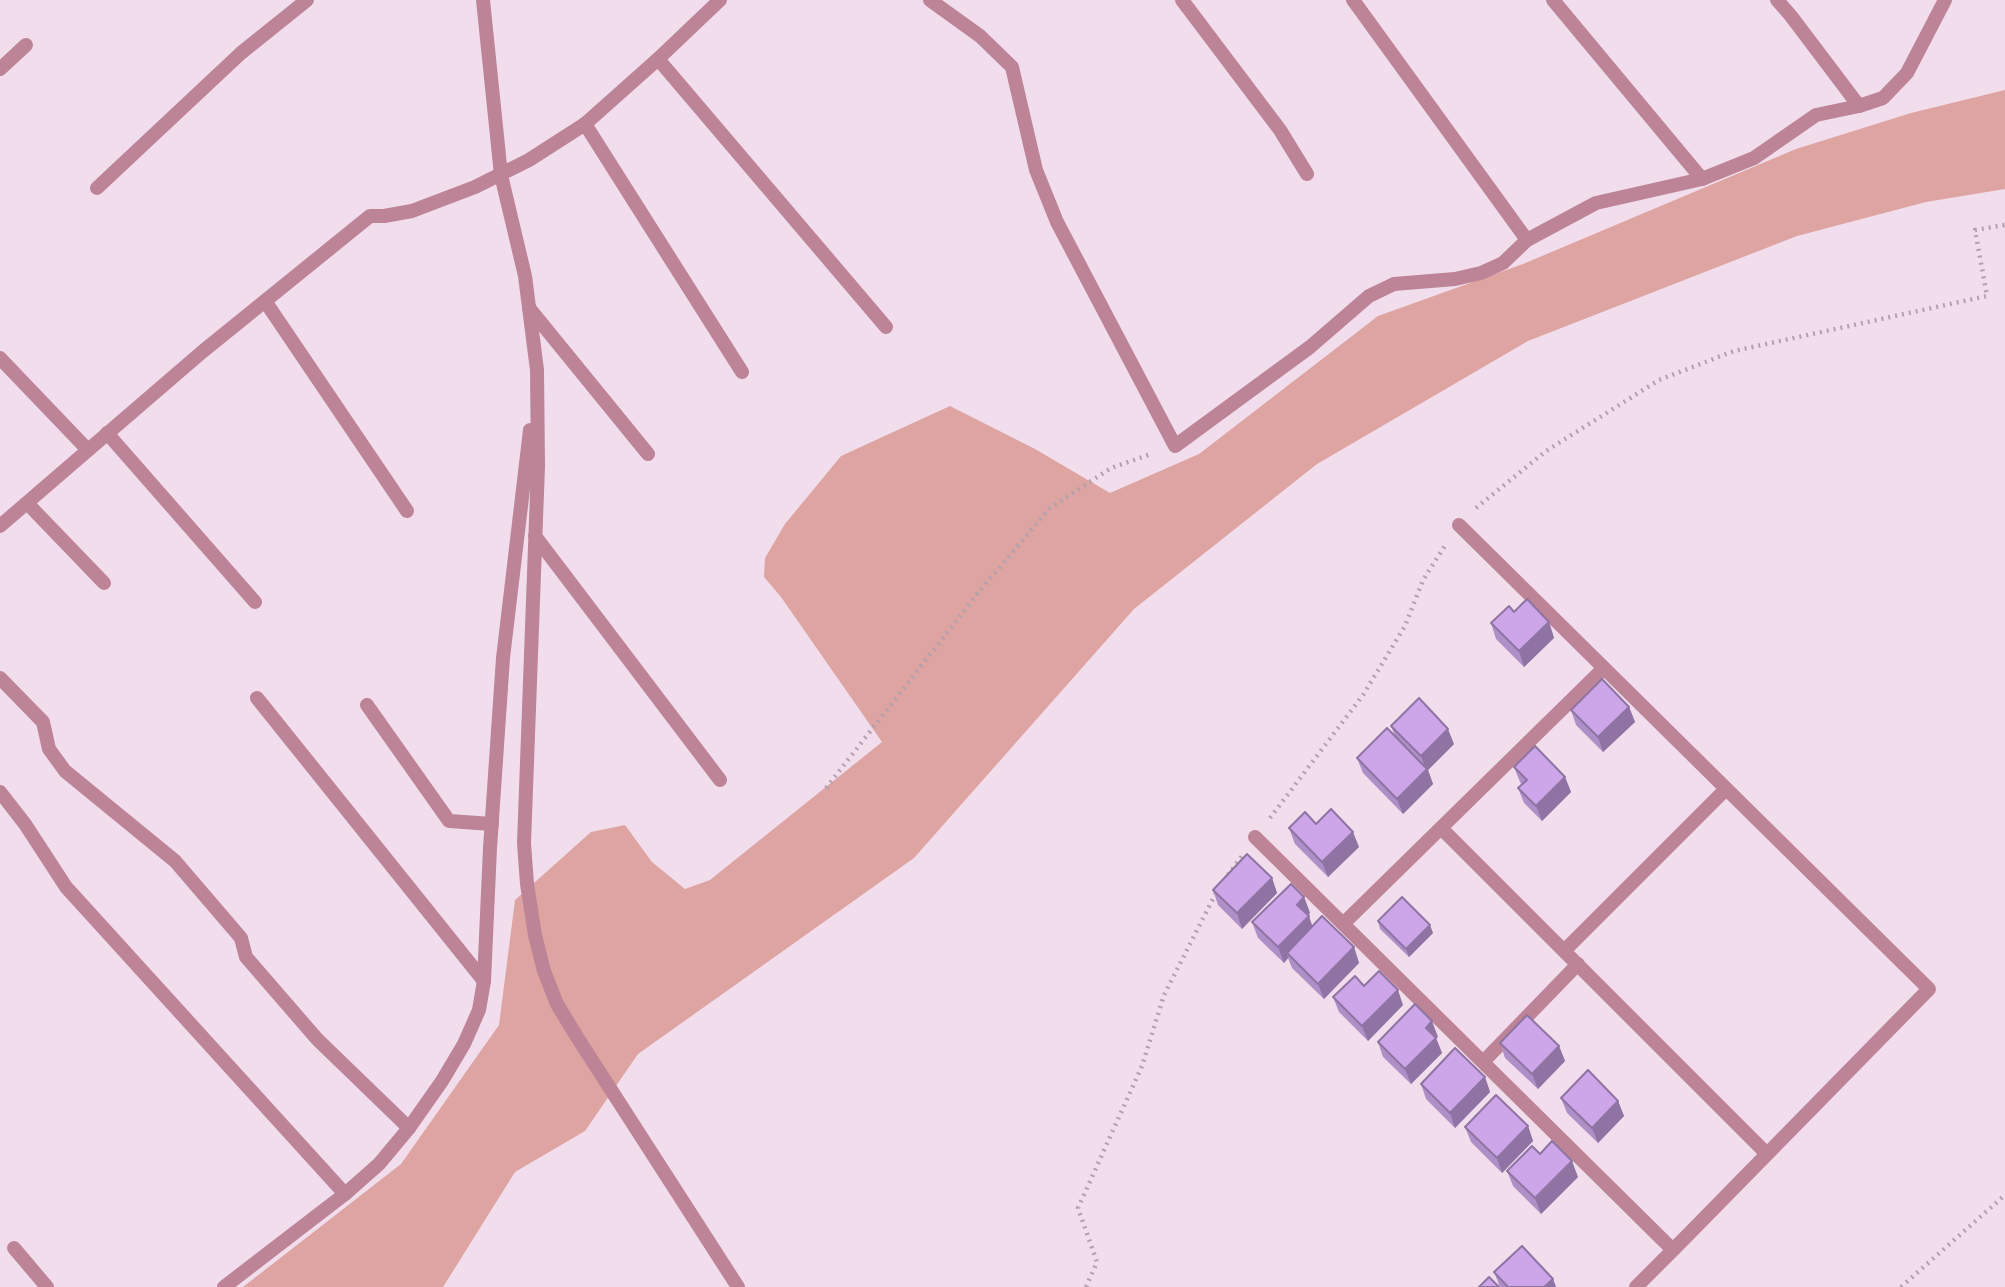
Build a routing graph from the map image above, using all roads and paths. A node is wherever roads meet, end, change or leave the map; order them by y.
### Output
1 (307, 0) edge
2 (483, 0) edge
3 (720, 0) edge
4 (930, 0) edge
5 (1182, 0) edge
6 (1353, 0) edge
7 (1553, 0) edge
8 (1777, 0) edge
9 (1945, 0) edge
10 (26, 45) dead end
11 (658, 59) junction
12 (0, 69) edge
13 (1859, 106) junction
14 (585, 124) junction
15 (501, 174) junction
16 (1307, 174) dead end
17 (1702, 179) junction
18 (97, 188) dead end
19 (2005, 225) edge
20 (1527, 240) junction
21 (265, 301) junction
22 (529, 308) junction
23 (886, 327) dead end
24 (0, 358) edge
25 (537, 370) junction
26 (742, 372) dead end
27 (107, 433) junction
28 (1175, 446) junction
29 (88, 449) junction
30 (648, 454) dead end
31 (27, 502) junction
32 (407, 511) dead end
33 (1459, 525) junction
34 (0, 526) edge
35 (535, 536) junction
36 (104, 583) dead end
37 (255, 603) dead end
38 (1604, 668) junction
39 (0, 678) edge
40 (257, 698) dead end
41 (367, 705) dead end
42 (720, 780) dead end
43 (826, 788) dead end
44 (1726, 789) junction
45 (0, 792) edge
46 (492, 824) junction
47 (1441, 828) junction
48 (1255, 837) junction
49 (1344, 923) junction
50 (1564, 951) junction
51 (1578, 964) junction
52 (484, 981) junction
53 (1483, 1062) junction
54 (409, 1128) junction
55 (1768, 1154) junction
56 (345, 1194) junction
57 (2005, 1195) edge
58 (14, 1248) dead end
59 (1673, 1250) junction
60 (47, 1287) edge
61 (224, 1287) edge
62 (737, 1287) edge
63 (1086, 1287) edge
64 (1636, 1287) edge
65 (1901, 1287) edge

1 - 18 street
2 - 15 street
3 - 11 street
4 - 28 street
5 - 16 street
6 - 20 street
7 - 17 street
8 - 13 street
9 - 13 street
10 - 12 street
11 - 14 street
11 - 23 street
13 - 17 street
14 - 15 street
14 - 26 street
15 - 21 street
15 - 22 street
17 - 20 street
19 - 33 path
20 - 28 street
21 - 27 street
21 - 32 street
22 - 25 street
22 - 30 street
24 - 29 street
25 - 35 street
25 - 46 street
27 - 29 street
27 - 37 street
28 - 43 path
29 - 31 street
31 - 34 street
31 - 36 street
33 - 38 street
33 - 48 path
35 - 42 street
35 - 62 street
38 - 44 street
38 - 47 street
39 - 54 street
40 - 52 street
41 - 46 street
44 - 50 street
44 - 55 street
45 - 56 street
46 - 52 street
47 - 49 street
47 - 50 street
48 - 49 street
48 - 63 path
49 - 53 street
50 - 51 street
51 - 53 street
51 - 55 street
52 - 54 street
53 - 59 street
54 - 56 street
55 - 59 street
56 - 61 street
57 - 65 path
58 - 60 street
59 - 64 street

